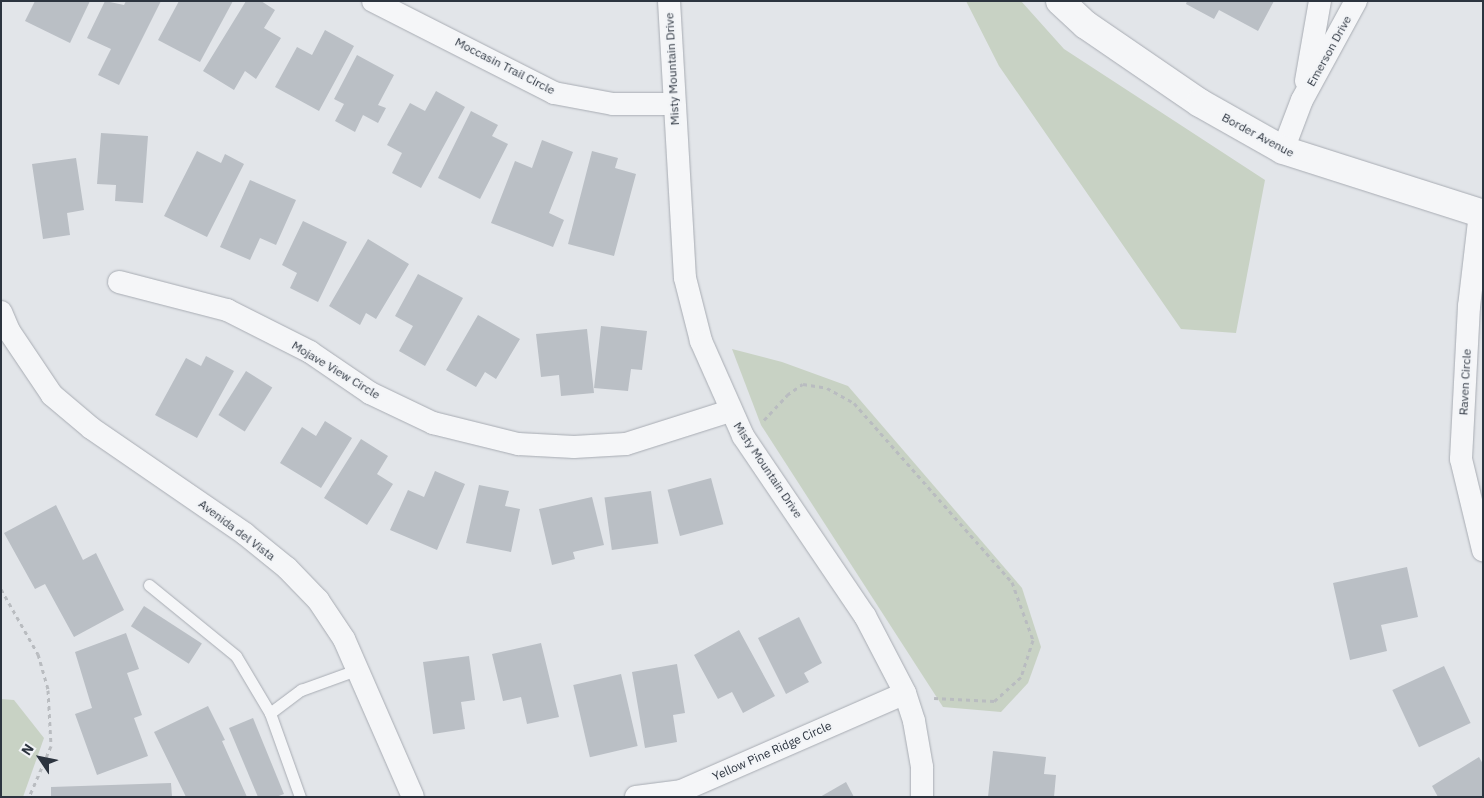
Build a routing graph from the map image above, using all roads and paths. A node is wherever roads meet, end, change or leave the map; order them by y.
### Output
1 (373, 1) edge
2 (668, 1) edge
3 (1060, 1) edge
4 (1320, 1) edge
5 (1356, 1) edge
6 (1302, 100) junction
7 (674, 104) junction
8 (1283, 150) junction
9 (1482, 214) edge
10 (119, 282) dead end
11 (4, 326) edge
12 (730, 411) junction
13 (764, 420) dead end
14 (1483, 550) edge
15 (149, 585) dead end
16 (1, 589) edge
17 (356, 670) junction
18 (904, 693) junction
19 (934, 698) dead end
20 (270, 713) junction
21 (29, 797) edge
22 (300, 797) edge
23 (413, 797) edge
24 (636, 797) edge
25 (922, 797) edge

1 - 7 street, Moccasin Trail Circle
2 - 7 street, Misty Mountain Drive
3 - 8 street, Border Avenue
4 - 6 street, Emerson Drive
5 - 6 street, Emerson Drive
6 - 8 street, Emerson Drive
7 - 12 street, Misty Mountain Drive
8 - 9 street, Border Avenue
9 - 14 street, Raven Circle
10 - 12 street, Mojave View Circle
11 - 17 street, Avenida del Vista
12 - 18 street, Misty Mountain Drive
13 - 19 path
15 - 20 lane
16 - 21 path
17 - 20 lane
17 - 23 street, Avenida del Vista
18 - 24 street, Yellow Pine Ridge Circle
18 - 25 street, Misty Mountain Drive
20 - 22 lane

